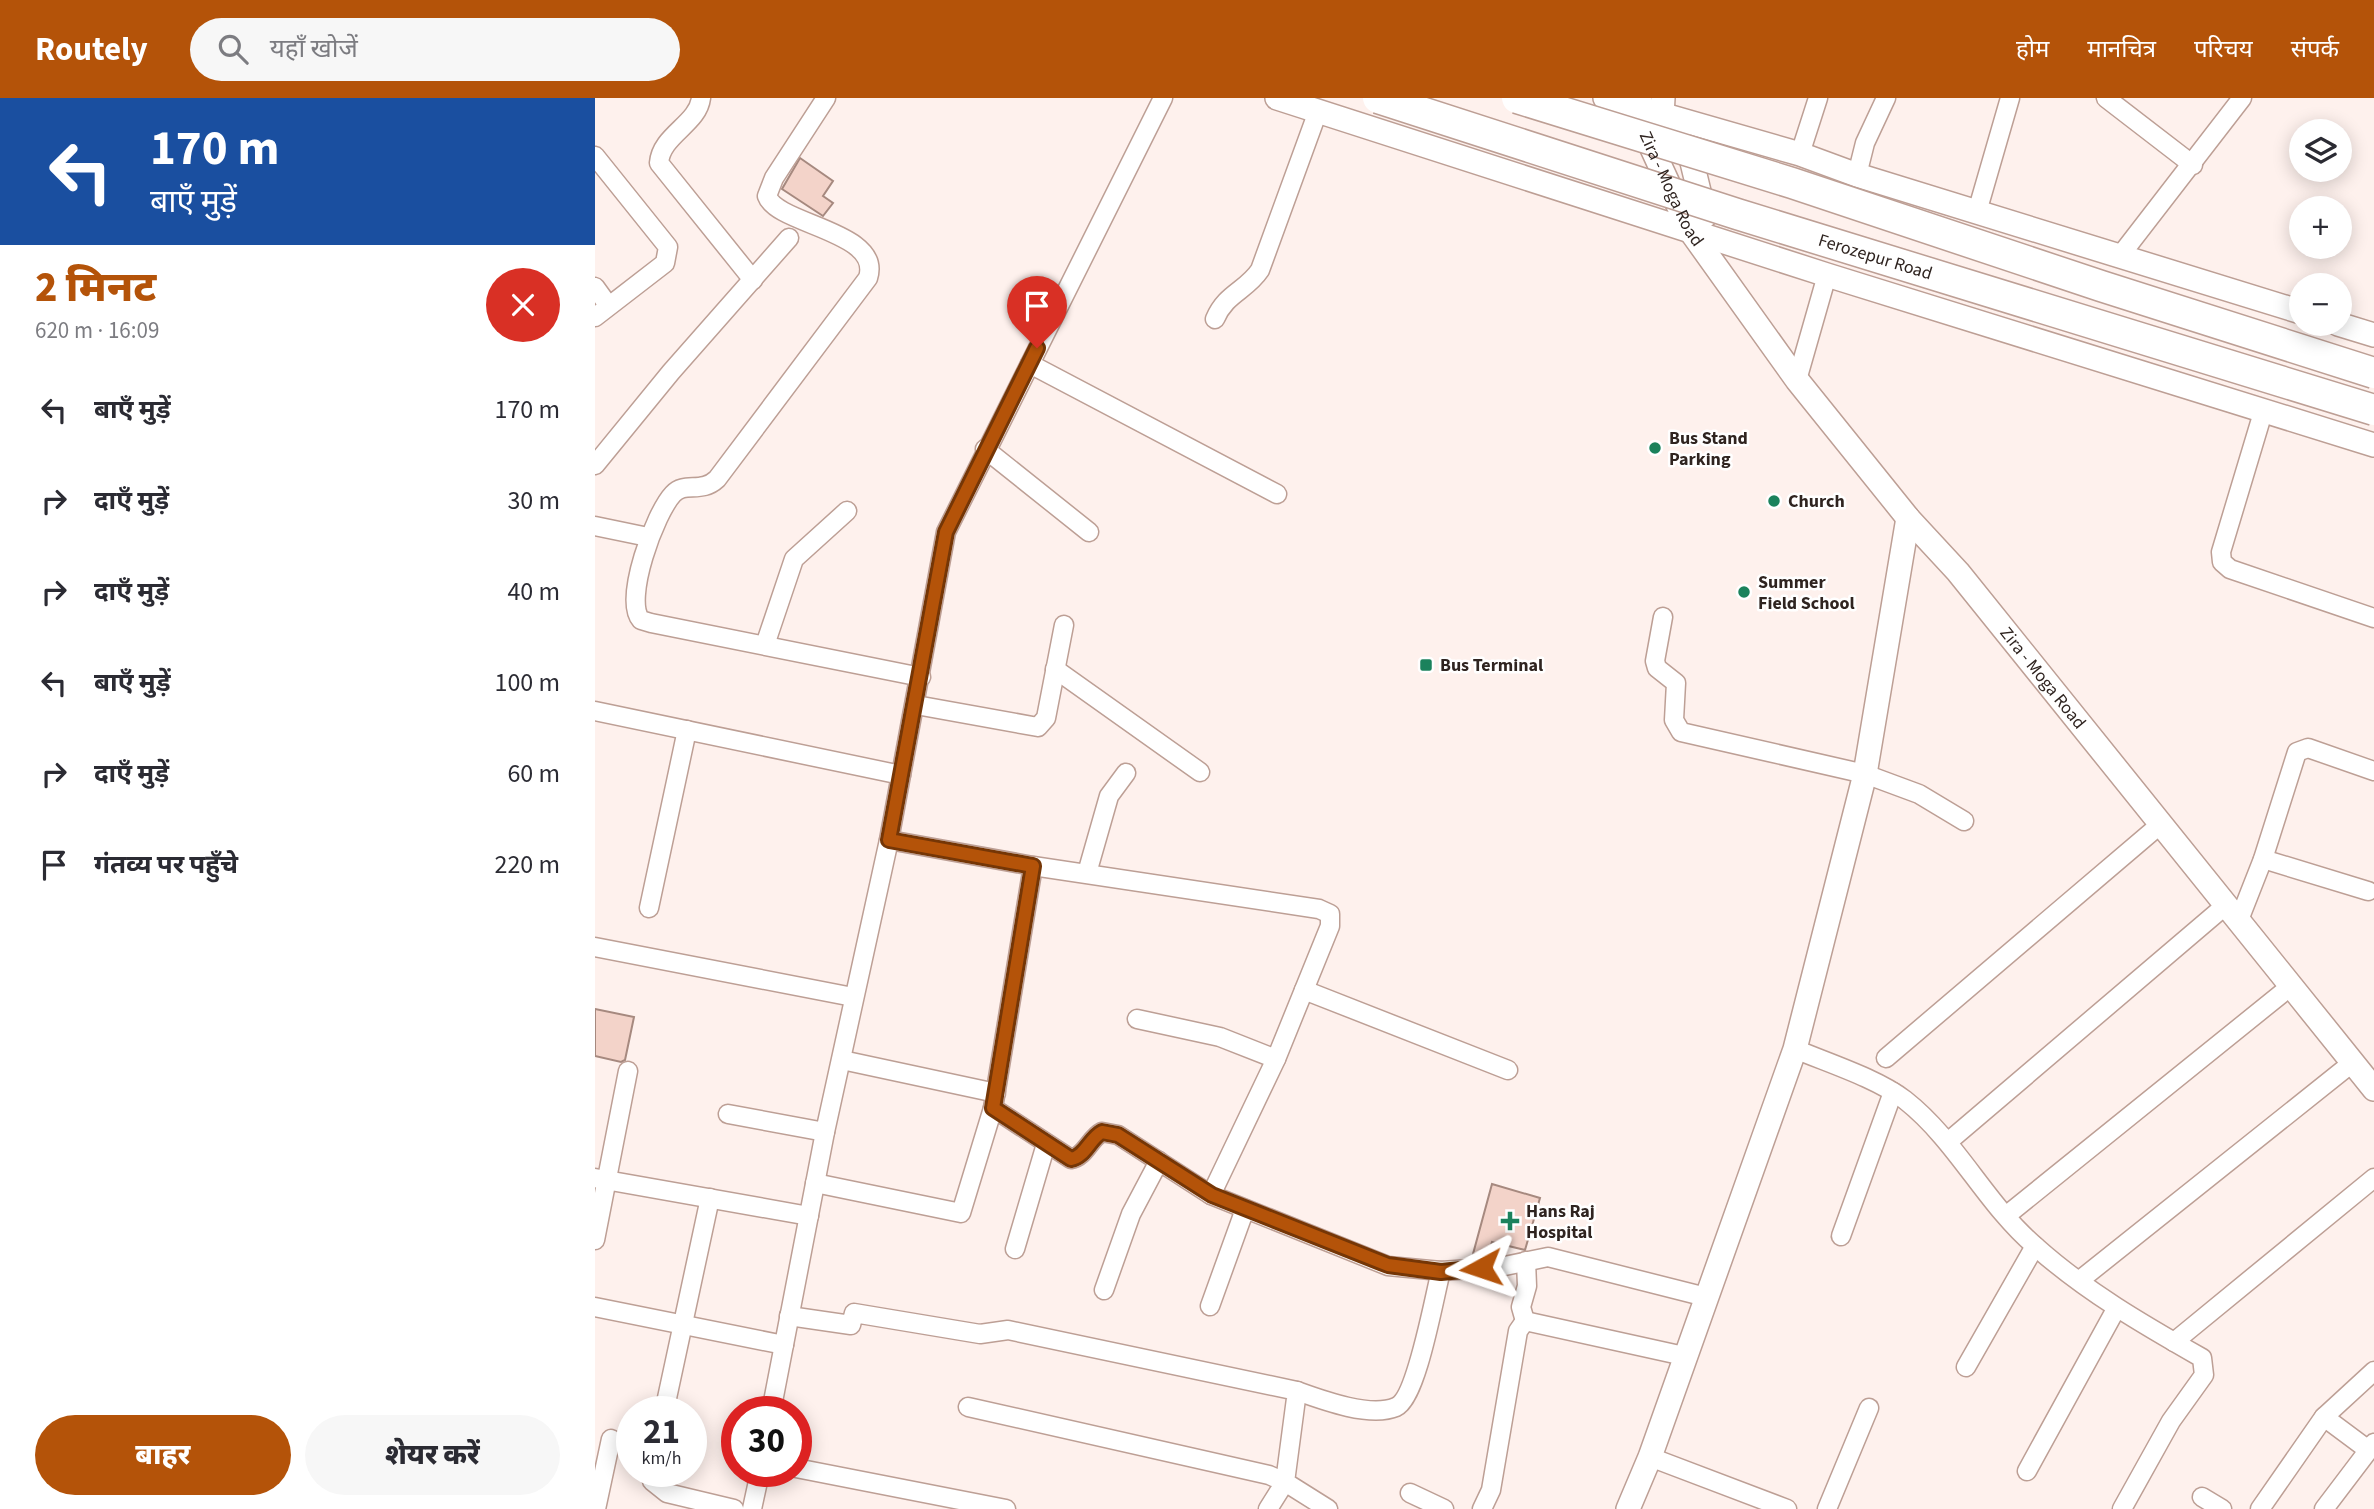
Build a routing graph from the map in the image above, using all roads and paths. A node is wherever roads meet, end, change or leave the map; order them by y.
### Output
1 (701, 98) edge
2 (826, 98) edge
3 (1163, 98) edge
4 (1276, 98) edge
5 (1378, 98) edge
6 (1517, 98) edge
7 (1605, 98) edge
8 (1818, 98) edge
9 (1886, 98) edge
10 (2010, 98) edge
11 (2106, 98) edge
12 (2242, 98) edge
13 (1639, 103) edge
14 (1663, 107) edge
15 (1318, 111) junction
16 (1800, 154) junction
17 (595, 156) edge
18 (2193, 165) junction
19 (1857, 175) junction
20 (1977, 212) junction
21 (1699, 233) junction
22 (789, 238) dead end
23 (2120, 256) junction
24 (1827, 275) junction
25 (753, 280) junction
26 (595, 287) edge
27 (2289, 308) edge
28 (602, 311) edge
29 (1215, 319) dead end
30 (2352, 328) edge
31 (2374, 335) edge
32 (1030, 364) junction
33 (2374, 373) edge
34 (1797, 380) junction
35 (2265, 410) junction
36 (2374, 410) edge
37 (2374, 445) edge
38 (985, 449) junction
39 (595, 465) edge
40 (1277, 494) dead end
41 (847, 511) dead end
42 (1908, 518) junction
43 (595, 526) edge
44 (1089, 532) dead end
45 (648, 537) junction
46 (1663, 617) dead end
47 (2374, 618) edge
48 (1063, 625) dead end
49 (765, 645) junction
50 (1055, 669) junction
51 (921, 677) junction
52 (916, 705) junction
53 (595, 711) edge
54 (687, 730) junction
55 (2374, 771) edge
56 (1200, 772) dead end
57 (1126, 774) dead end
58 (901, 775) junction
59 (1865, 775) junction
60 (1964, 821) dead end
61 (2162, 823) junction
62 (889, 840) junction
63 (2263, 859) junction
64 (1033, 866) junction
65 (1087, 873) junction
66 (2368, 891) dead end
67 (649, 908) dead end
68 (2232, 912) junction
69 (595, 947) edge
70 (2291, 986) junction
71 (1304, 990) junction
72 (853, 997) junction
73 (1137, 1019) dead end
74 (1794, 1049) junction
75 (1886, 1058) dead end
76 (842, 1059) junction
77 (1276, 1059) junction
78 (2353, 1063) junction
79 (628, 1070) dead end
80 (1508, 1070) dead end
81 (2374, 1089) edge
82 (1893, 1092) junction
83 (995, 1101) junction
84 (728, 1114) dead end
85 (825, 1132) junction
86 (1949, 1141) junction
87 (1047, 1143) junction
88 (1159, 1161) junction
89 (2374, 1178) edge
90 (601, 1179) edge
91 (815, 1183) junction
92 (1212, 1195) junction
93 (710, 1198) junction
94 (1245, 1209) junction
95 (2007, 1215) junction
96 (809, 1216) junction
97 (1841, 1236) dead end
98 (595, 1240) edge
99 (2035, 1247) junction
100 (1015, 1249) dead end
101 (1526, 1261) junction
102 (1441, 1272) junction
103 (2080, 1280) junction
104 (1104, 1290) dead end
105 (1706, 1297) junction
106 (1210, 1306) dead end
107 (595, 1307) edge
108 (2116, 1309) junction
109 (789, 1316) junction
110 (1525, 1321) junction
111 (683, 1325) junction
112 (2175, 1342) junction
113 (784, 1345) junction
114 (1684, 1356) junction
115 (1966, 1367) dead end
116 (2374, 1371) edge
117 (1297, 1391) junction
118 (667, 1396) edge
119 (774, 1396) edge
120 (968, 1407) dead end
121 (1869, 1408) dead end
122 (2324, 1417) junction
123 (611, 1439) dead end
124 (2371, 1446) edge
125 (1650, 1457) junction
126 (812, 1471) edge
127 (2027, 1471) dead end
128 (1285, 1482) junction
129 (660, 1487) edge
130 (756, 1487) edge
131 (1410, 1493) dead end
132 (2202, 1497) dead end
133 (596, 1509) edge
134 (734, 1509) edge
135 (752, 1509) edge
136 (1006, 1509) edge
137 (1268, 1509) edge
138 (1328, 1509) edge
139 (1444, 1509) edge
140 (1482, 1509) edge
141 (1628, 1509) edge
142 (1787, 1509) edge
143 (1827, 1509) edge
144 (2122, 1509) edge
145 (2222, 1509) edge
146 (2260, 1509) edge
147 (2324, 1509) edge

1 - 25 street
2 - 45 street
3 - 32 street
4 - 15 street
5 - 36 highway, Ferozepur Road, bridge
6 - 33 highway, bridge
7 - 13 street
8 - 16 street
9 - 19 street
10 - 20 street
11 - 18 street
12 - 18 street
13 - 14 street
13 - 21 street, Zira - Moga Road
14 - 16 street
14 - 21 street, Zira - Moga Road
15 - 21 street
15 - 29 street
16 - 19 street
17 - 28 street
18 - 23 street
19 - 20 street
20 - 23 street
21 - 24 street
21 - 34 street, Zira - Moga Road
22 - 25 street
23 - 27 street
24 - 34 street
24 - 35 street
25 - 39 street
26 - 28 street
30 - 31 street
32 - 38 street
32 - 40 street
34 - 42 street, Zira - Moga Road
35 - 37 street
35 - 47 street
38 - 44 street
38 - 51 street
41 - 49 street
42 - 59 street
42 - 61 street, Zira - Moga Road
43 - 45 street
45 - 49 street
46 - 59 street
48 - 50 street
49 - 51 street
50 - 52 street
50 - 56 street
51 - 52 street
52 - 58 street
53 - 54 street
54 - 58 street
54 - 67 street
55 - 63 street
57 - 65 street
58 - 62 street
59 - 60 street
59 - 74 street
61 - 68 street, Zira - Moga Road
61 - 75 street
62 - 64 street
62 - 72 street
63 - 66 street
63 - 68 street
64 - 65 street
64 - 83 street
65 - 71 street
68 - 70 street, Zira - Moga Road
68 - 86 street
69 - 72 street
70 - 78 street, Zira - Moga Road
70 - 95 street
71 - 77 street
71 - 80 street
72 - 76 street
73 - 77 street
74 - 82 street
74 - 105 street
76 - 83 street
76 - 85 street
77 - 92 street
78 - 81 street, Zira - Moga Road
78 - 103 street
79 - 90 street
82 - 86 street
82 - 97 street
83 - 87 street
83 - 91 street
84 - 85 street
85 - 91 street
86 - 95 street
87 - 88 street
87 - 100 street
88 - 92 street
88 - 104 street
89 - 112 street
90 - 93 street
90 - 98 street
91 - 96 street
92 - 94 street
93 - 96 street
93 - 111 street
94 - 102 street
94 - 106 street
95 - 99 street
96 - 109 street
99 - 103 street
99 - 115 street
101 - 102 street
101 - 105 street
101 - 110 street
102 - 117 street
103 - 108 street
105 - 114 street
107 - 111 street
108 - 112 street
108 - 127 street
109 - 113 street
109 - 117 street
110 - 114 street
110 - 140 street
111 - 113 street
111 - 118 street
112 - 144 street
113 - 119 street
114 - 125 street
116 - 122 street
117 - 128 street
120 - 128 street
121 - 143 street
122 - 124 street
122 - 146 street
123 - 133 street
124 - 147 street
125 - 141 street
125 - 142 street
126 - 136 street
128 - 137 street
128 - 138 street
129 - 134 street
130 - 135 street
131 - 139 street
132 - 145 street

